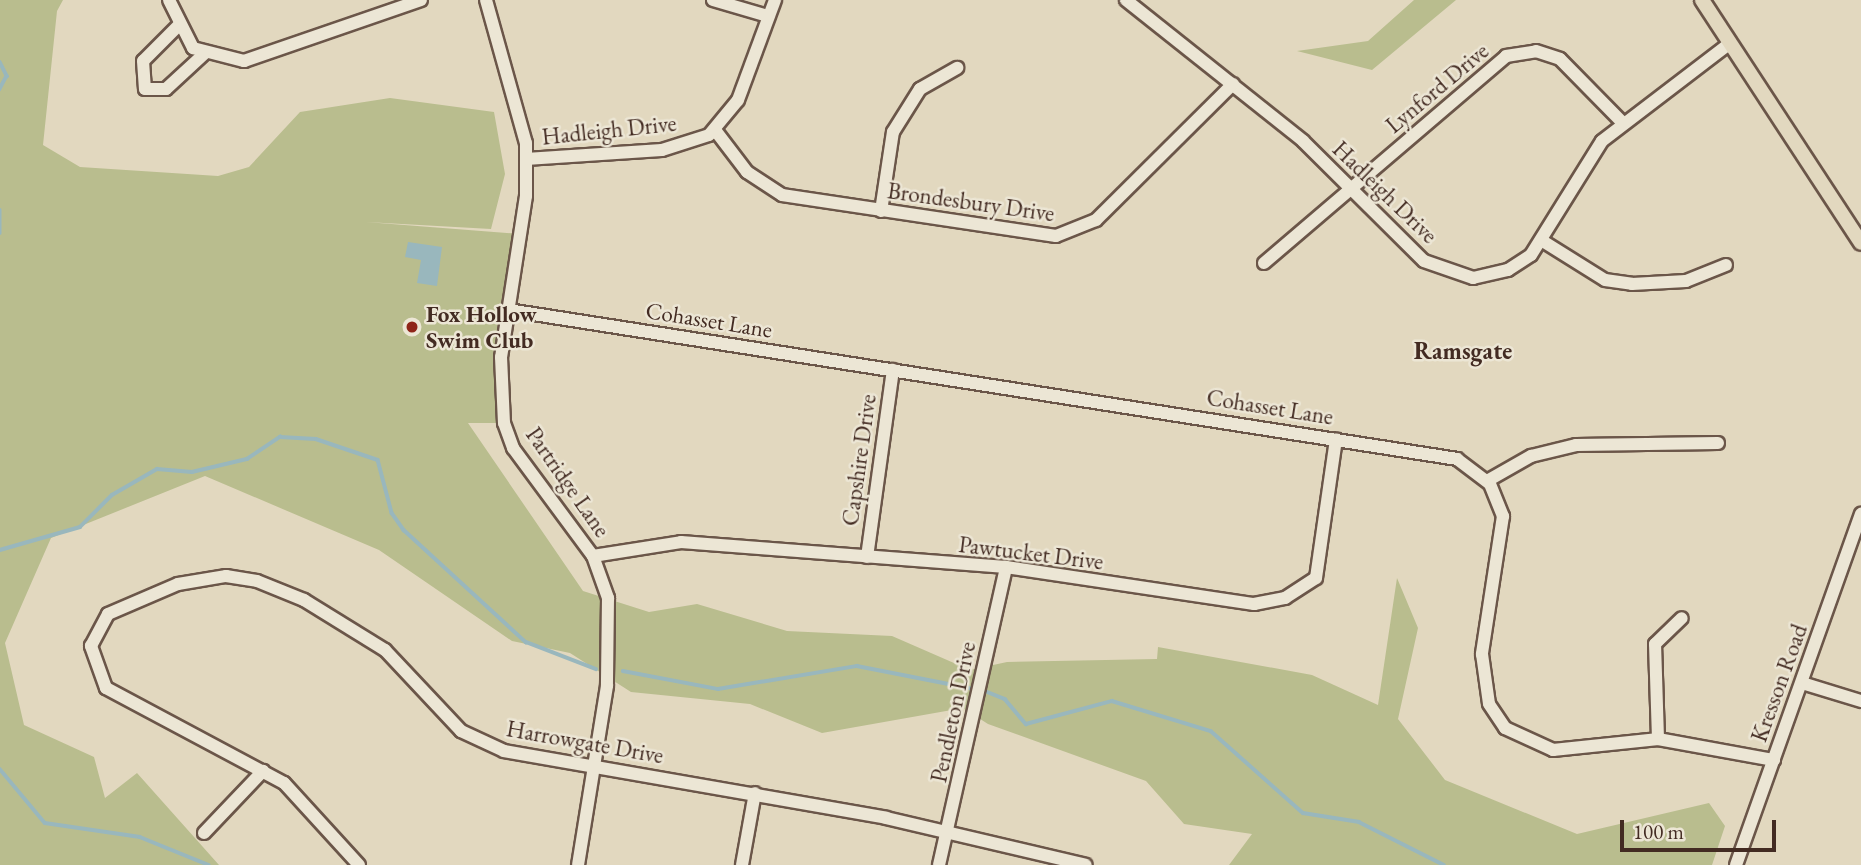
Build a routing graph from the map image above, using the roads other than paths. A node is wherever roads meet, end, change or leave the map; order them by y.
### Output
1 (169, 0) edge
2 (421, 0) edge
3 (486, 0) edge
4 (713, 0) edge
5 (775, 0) edge
6 (1126, 0) edge
7 (1702, 0) edge
8 (768, 16) junction
9 (178, 26) junction
10 (1730, 43) junction
11 (205, 52) junction
12 (957, 68) dead end
13 (1233, 84) junction
14 (1622, 122) junction
15 (715, 130) junction
16 (526, 159) junction
17 (1352, 190) junction
18 (881, 211) junction
19 (1541, 240) junction
20 (1861, 243) edge
21 (1264, 263) dead end
22 (1726, 265) dead end
23 (508, 310) junction
24 (893, 370) junction
25 (1336, 439) junction
26 (1718, 443) dead end
27 (1487, 481) junction
28 (1861, 514) edge
29 (593, 556) junction
30 (867, 557) junction
31 (1006, 567) junction
32 (1682, 618) dead end
33 (1801, 683) junction
34 (1861, 701) edge
35 (1658, 739) junction
36 (1774, 760) junction
37 (594, 769) junction
38 (263, 771) junction
39 (755, 793) junction
40 (946, 833) junction
41 (204, 834) dead end
42 (359, 865) edge
43 (578, 865) edge
44 (742, 865) edge
45 (939, 865) edge
46 (1086, 865) edge
47 (1736, 865) edge

1 - 9 street
2 - 11 street
3 - 16 street, Partridge Lane
4 - 8 street
5 - 8 street
6 - 13 street, Hadleigh Drive
7 - 10 main road
8 - 15 street
9 - 11 street
9 - 11 street
10 - 14 street, Hadleigh Drive
10 - 20 main road
12 - 18 street
13 - 17 street, Hadleigh Drive
13 - 18 street, Brondesbury Drive
14 - 17 street, Lynford Drive
14 - 19 street, Hadleigh Drive
15 - 16 street, Hadleigh Drive
15 - 18 street, Brondesbury Drive
16 - 23 street, Partridge Lane
17 - 19 street, Hadleigh Drive
17 - 21 street, Lynford Drive
19 - 22 street
23 - 24 street, Cohasset Lane
23 - 29 street, Partridge Lane
24 - 25 street, Cohasset Lane
24 - 30 street, Capshire Drive
25 - 27 street, Cohasset Lane
25 - 31 street, Pawtucket Drive
26 - 27 street
27 - 35 street
28 - 33 street, Kresson Road
29 - 30 street, Pawtucket Drive
29 - 37 street, Partridge Lane
30 - 31 street, Pawtucket Drive
31 - 40 street, Pendleton Drive
32 - 35 street
33 - 34 street
33 - 36 street, Kresson Road
35 - 36 street
36 - 47 street, Kresson Road
37 - 38 street, Harrowgate Drive
37 - 39 street, Harrowgate Drive
37 - 43 street, Partridge Lane
38 - 41 street
38 - 42 street, Harrowgate Drive
39 - 40 street, Harrowgate Drive
39 - 44 street
40 - 45 street, Pendleton Drive
40 - 46 street, Harrowgate Drive

